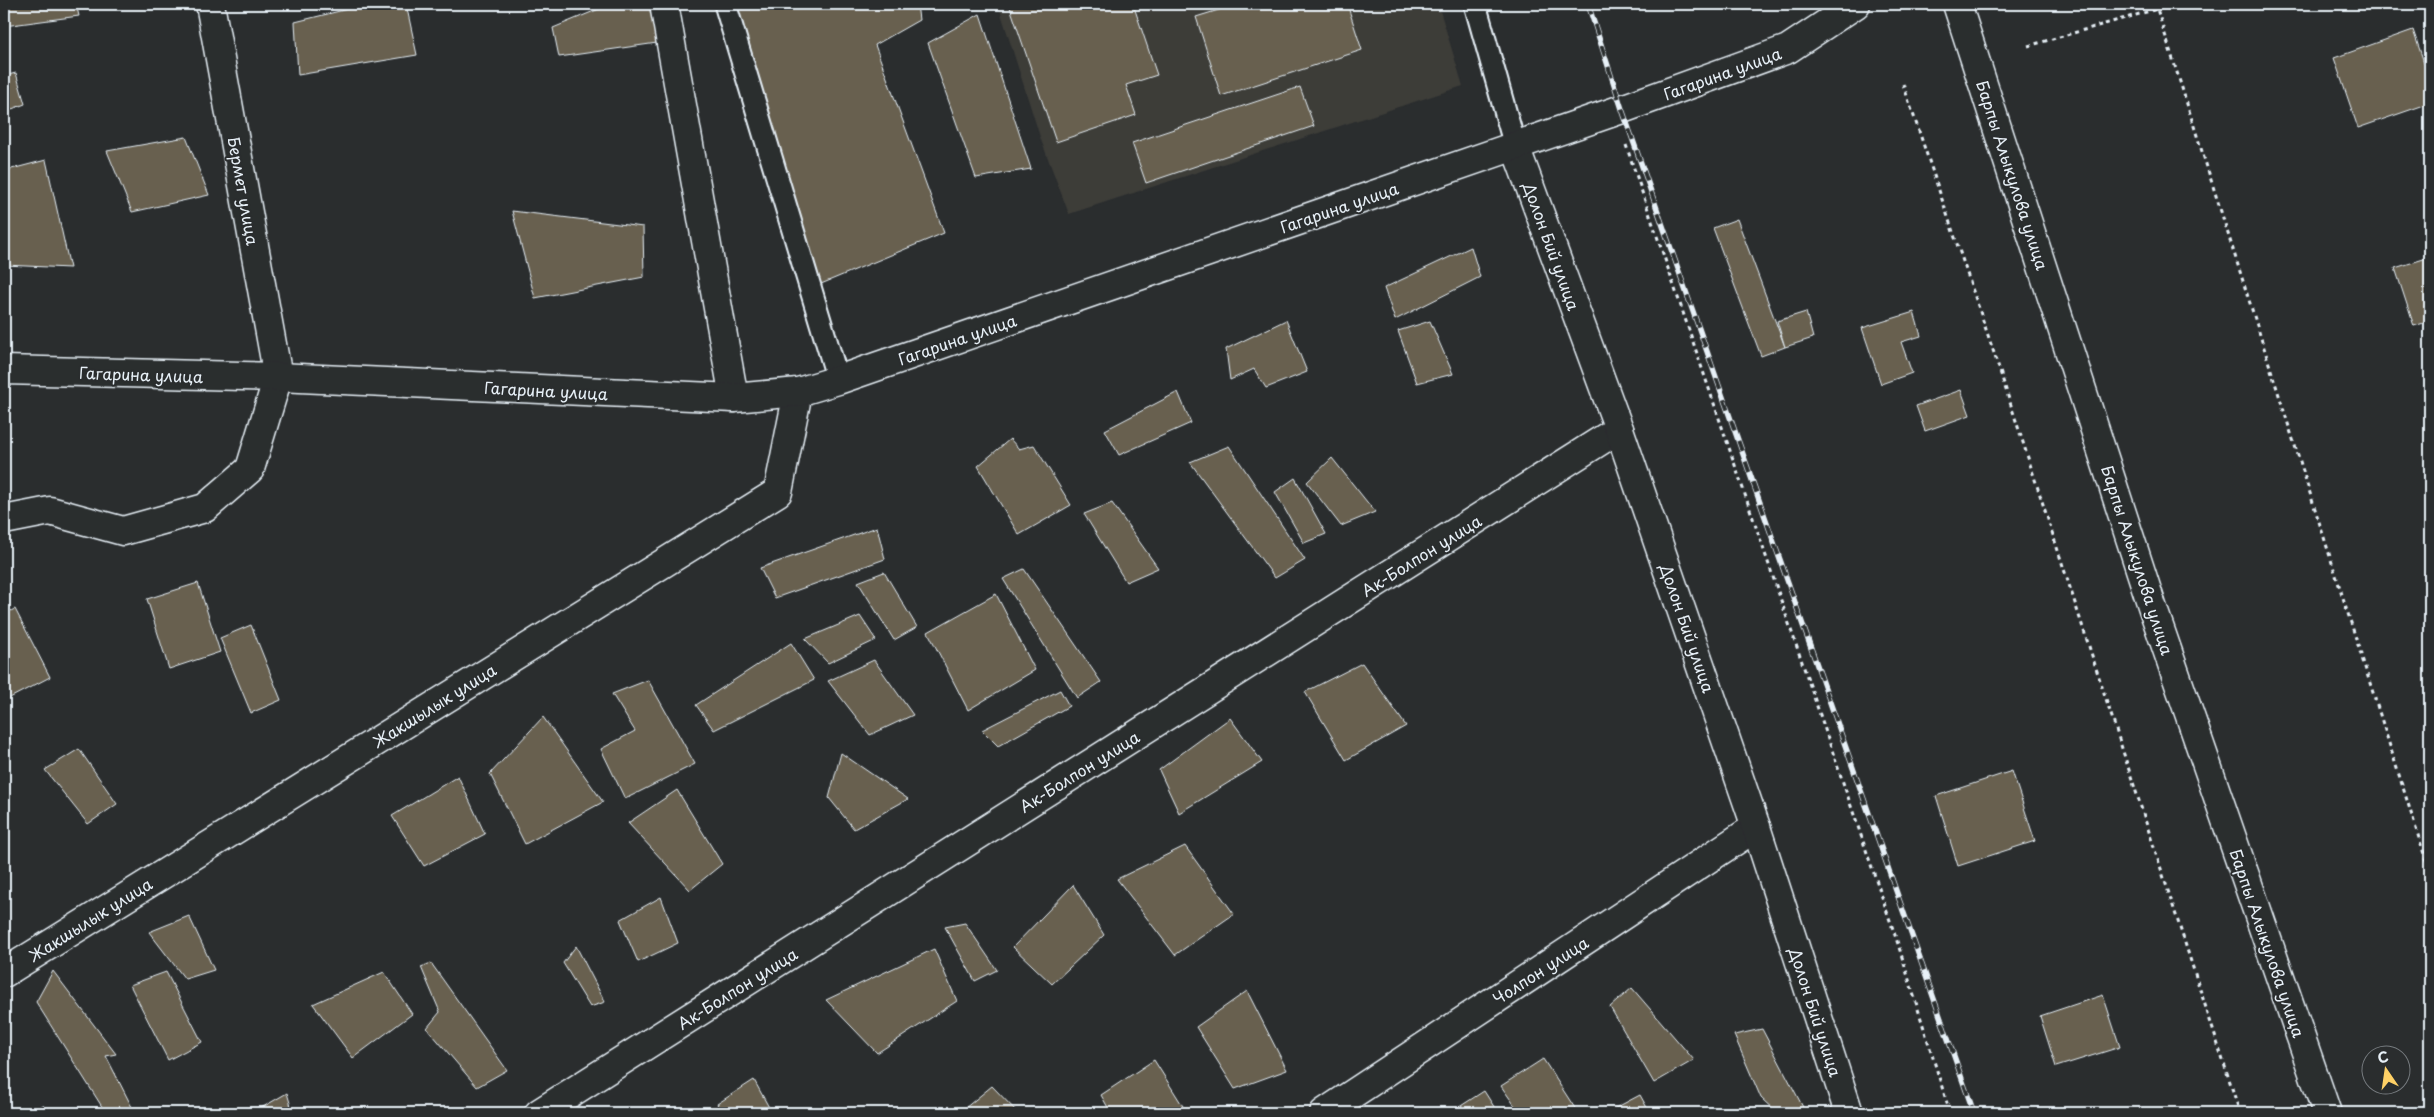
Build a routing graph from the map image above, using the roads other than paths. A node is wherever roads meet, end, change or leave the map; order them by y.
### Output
1 (210, 4) edge
2 (664, 4) edge
3 (725, 4) edge
4 (1475, 4) edge
5 (1856, 4) edge
6 (1957, 4) edge
7 (1515, 146) junction
8 (4, 370) edge
9 (278, 378) junction
10 (838, 380) junction
11 (798, 392) junction
12 (734, 398) junction
13 (1619, 429) junction
14 (4, 520) edge
15 (1756, 827) junction
16 (4, 972) edge
17 (539, 1113) edge
18 (1324, 1113) edge
19 (1849, 1113) edge
20 (2326, 1113) edge

1 - 9 street, Бермет улица
2 - 12 street
3 - 10 lane
4 - 7 lane
5 - 7 street, Гагарина улица
6 - 20 street, Барпы Алыкулова улица
7 - 10 street, Гагарина улица
7 - 13 street, Долон Бий улица
8 - 9 street, Гагарина улица
9 - 12 street, Гагарина улица
9 - 14 street
10 - 11 street, Гагарина улица
11 - 12 street, Гагарина улица
11 - 16 street, Жакшылык улица
13 - 15 street, Долон Бий улица
13 - 17 street, Ак-Болпон улица
15 - 18 street, Чолпон улица
15 - 19 street, Долон Бий улица

